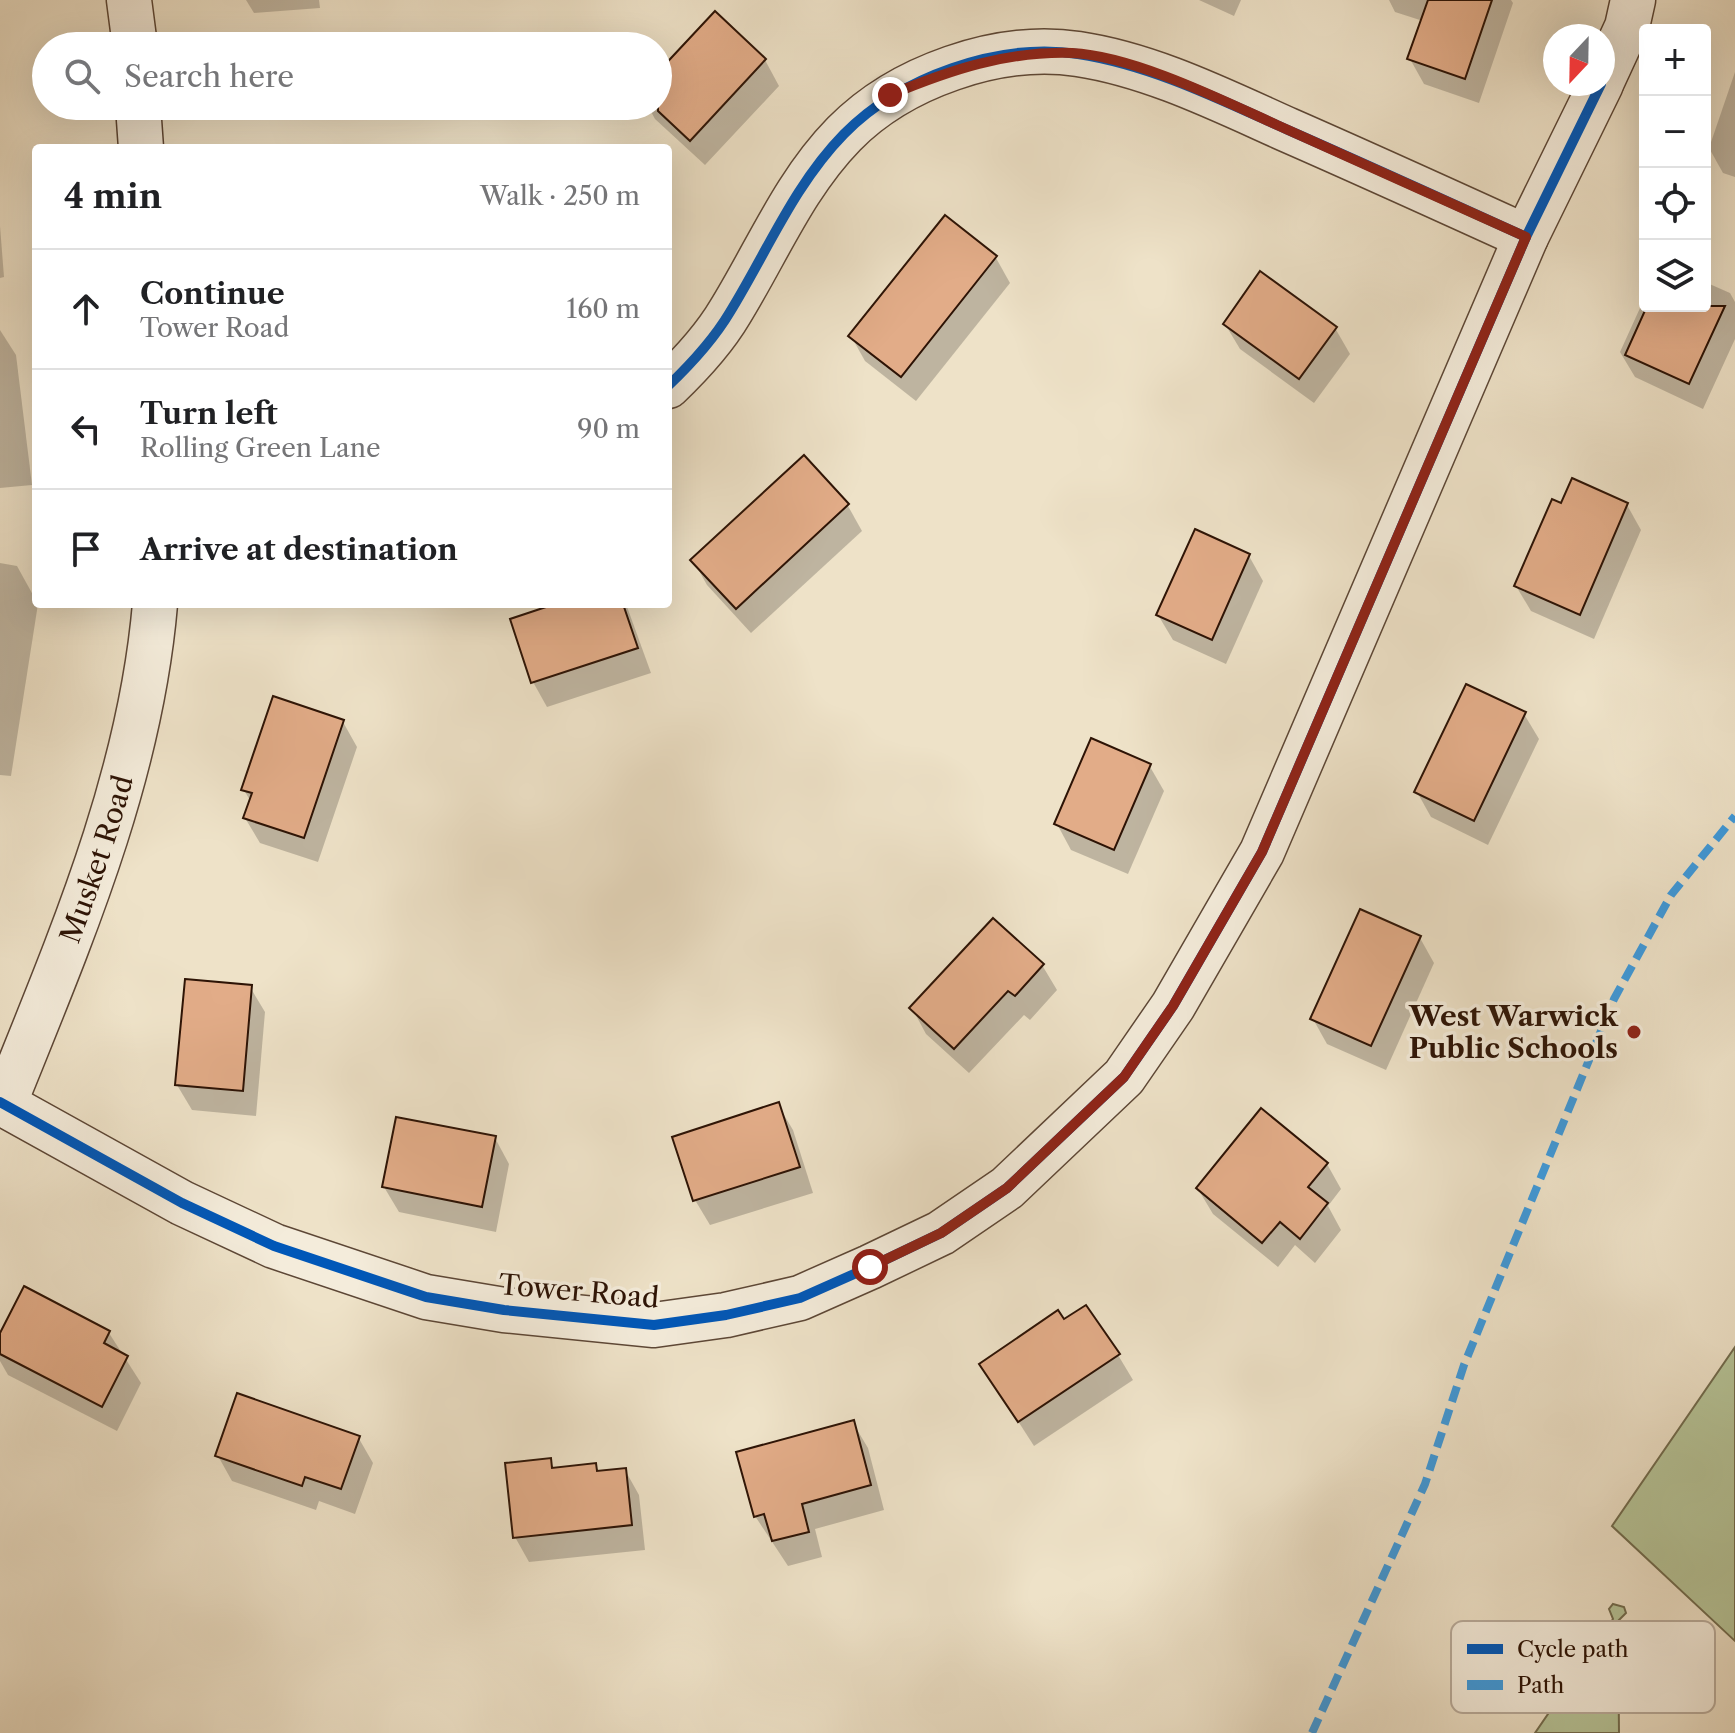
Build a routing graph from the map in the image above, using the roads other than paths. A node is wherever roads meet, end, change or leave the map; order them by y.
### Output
1 (129, 0) edge
2 (1633, 0) edge
3 (133, 32) edge
4 (1615, 53) edge
5 (1595, 96) edge
6 (139, 120) edge
7 (141, 144) edge
8 (1526, 237) junction
9 (672, 382) edge
10 (155, 608) edge
11 (2, 1103) edge

1 - 3 street
2 - 4 street, Tower Road
5 - 8 street, Tower Road
6 - 7 street
8 - 9 street
8 - 11 street, Tower Road
10 - 11 street, Musket Road

